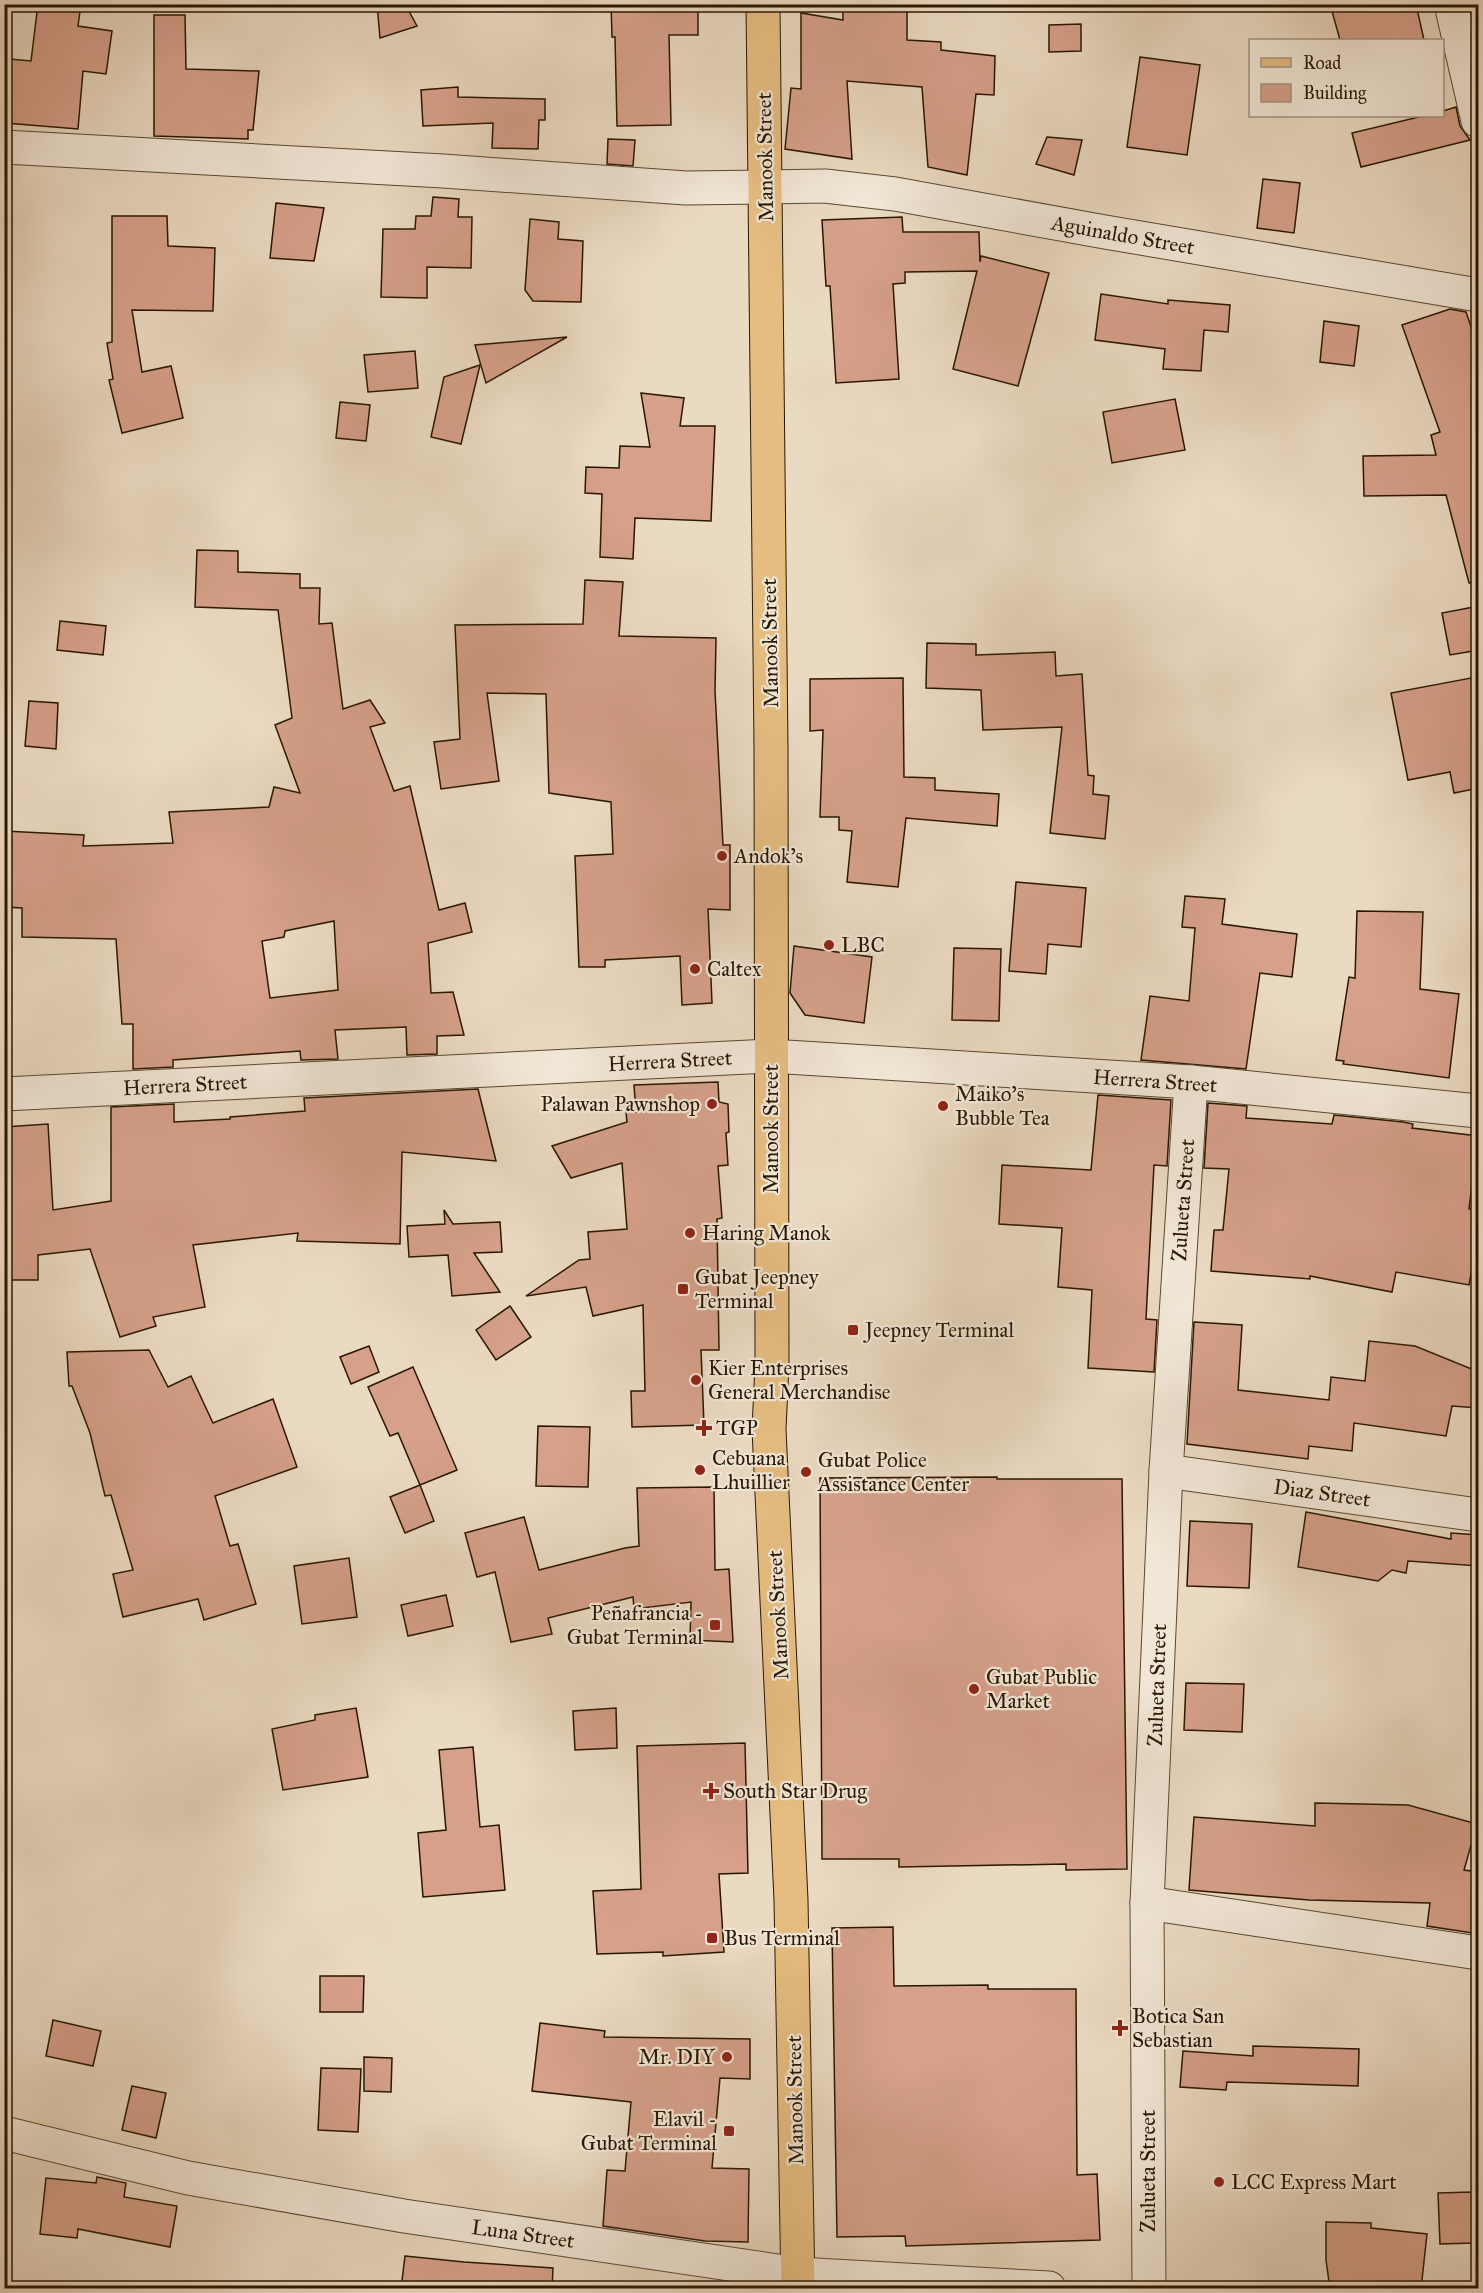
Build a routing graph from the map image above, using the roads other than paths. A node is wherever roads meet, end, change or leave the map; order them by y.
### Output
1 (763, 4) edge
2 (1451, 4) edge
3 (1479, 121) edge
4 (4, 147) edge
5 (766, 185) junction
6 (1479, 296) edge
7 (770, 1056) junction
8 (1191, 1082) junction
9 (4, 1094) edge
10 (1479, 1111) edge
11 (1166, 1471) junction
12 (1479, 1515) edge
13 (1147, 1903) junction
14 (1479, 1953) edge
15 (4, 2133) edge
16 (798, 2281) edge
17 (1049, 2289) edge
18 (1149, 2289) edge

1 - 5 main road, Manook Street
2 - 3 street
4 - 5 street, Aguinaldo Street
5 - 6 street, Aguinaldo Street
5 - 7 main road, Manook Street
7 - 8 street, Herrera Street
7 - 9 street, Herrera Street
7 - 16 main road, Manook Street
8 - 10 street, Herrera Street
8 - 11 street, Zulueta Street
11 - 12 street, Diaz Street
11 - 13 street, Zulueta Street
13 - 14 street
13 - 18 street, Zulueta Street
15 - 16 street, Luna Street
16 - 17 street, Luna Street

